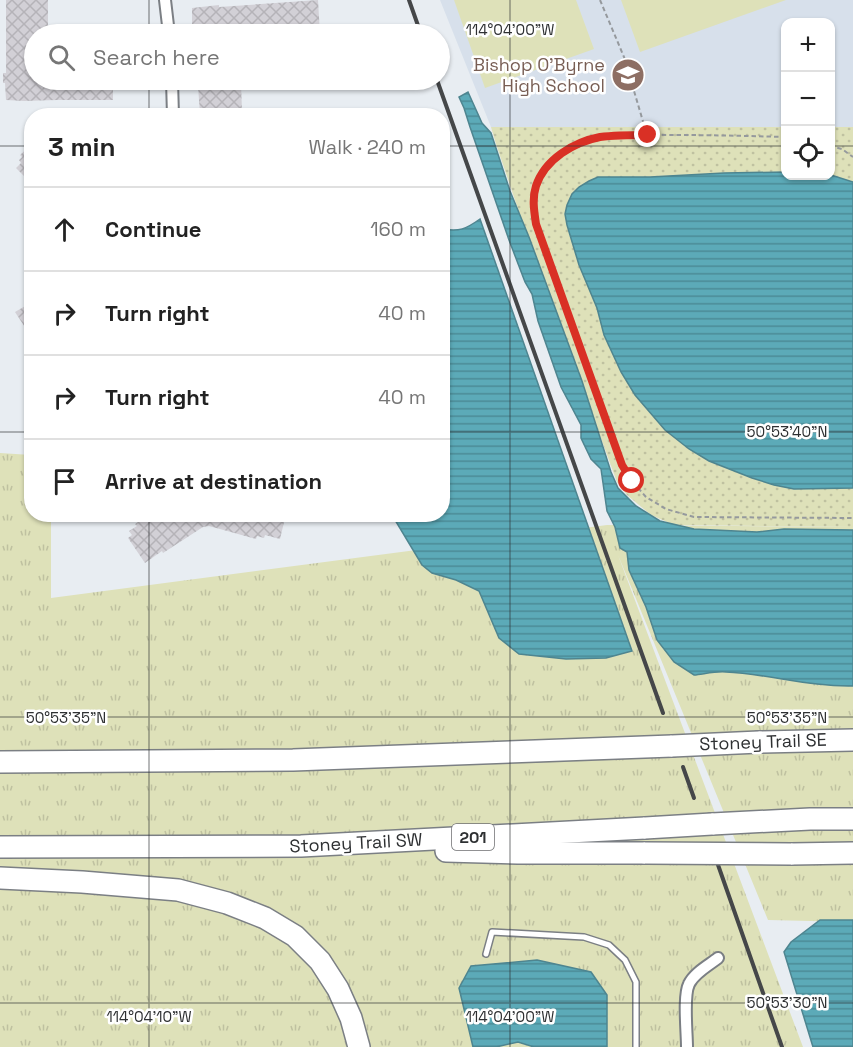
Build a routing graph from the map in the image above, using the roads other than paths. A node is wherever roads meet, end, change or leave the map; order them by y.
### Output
1 (165, 0) edge
2 (168, 24) edge
3 (172, 90) edge
4 (173, 108) edge
5 (853, 738) edge
6 (0, 762) edge
7 (853, 819) edge
8 (301, 846) junction
9 (0, 847) edge
10 (853, 853) edge
11 (0, 878) edge
12 (486, 954) dead end
13 (718, 958) dead end
14 (359, 1047) edge
15 (636, 1047) edge
16 (687, 1047) edge

1 - 2 street
3 - 4 street
5 - 6 highway, Stoney Trail SE, bridge
7 - 8 highway, Stoney Trail SW / 201, bridge
8 - 9 highway, Stoney Trail SW / 201
8 - 10 highway, bridge
11 - 14 highway
12 - 15 lane
13 - 16 street

